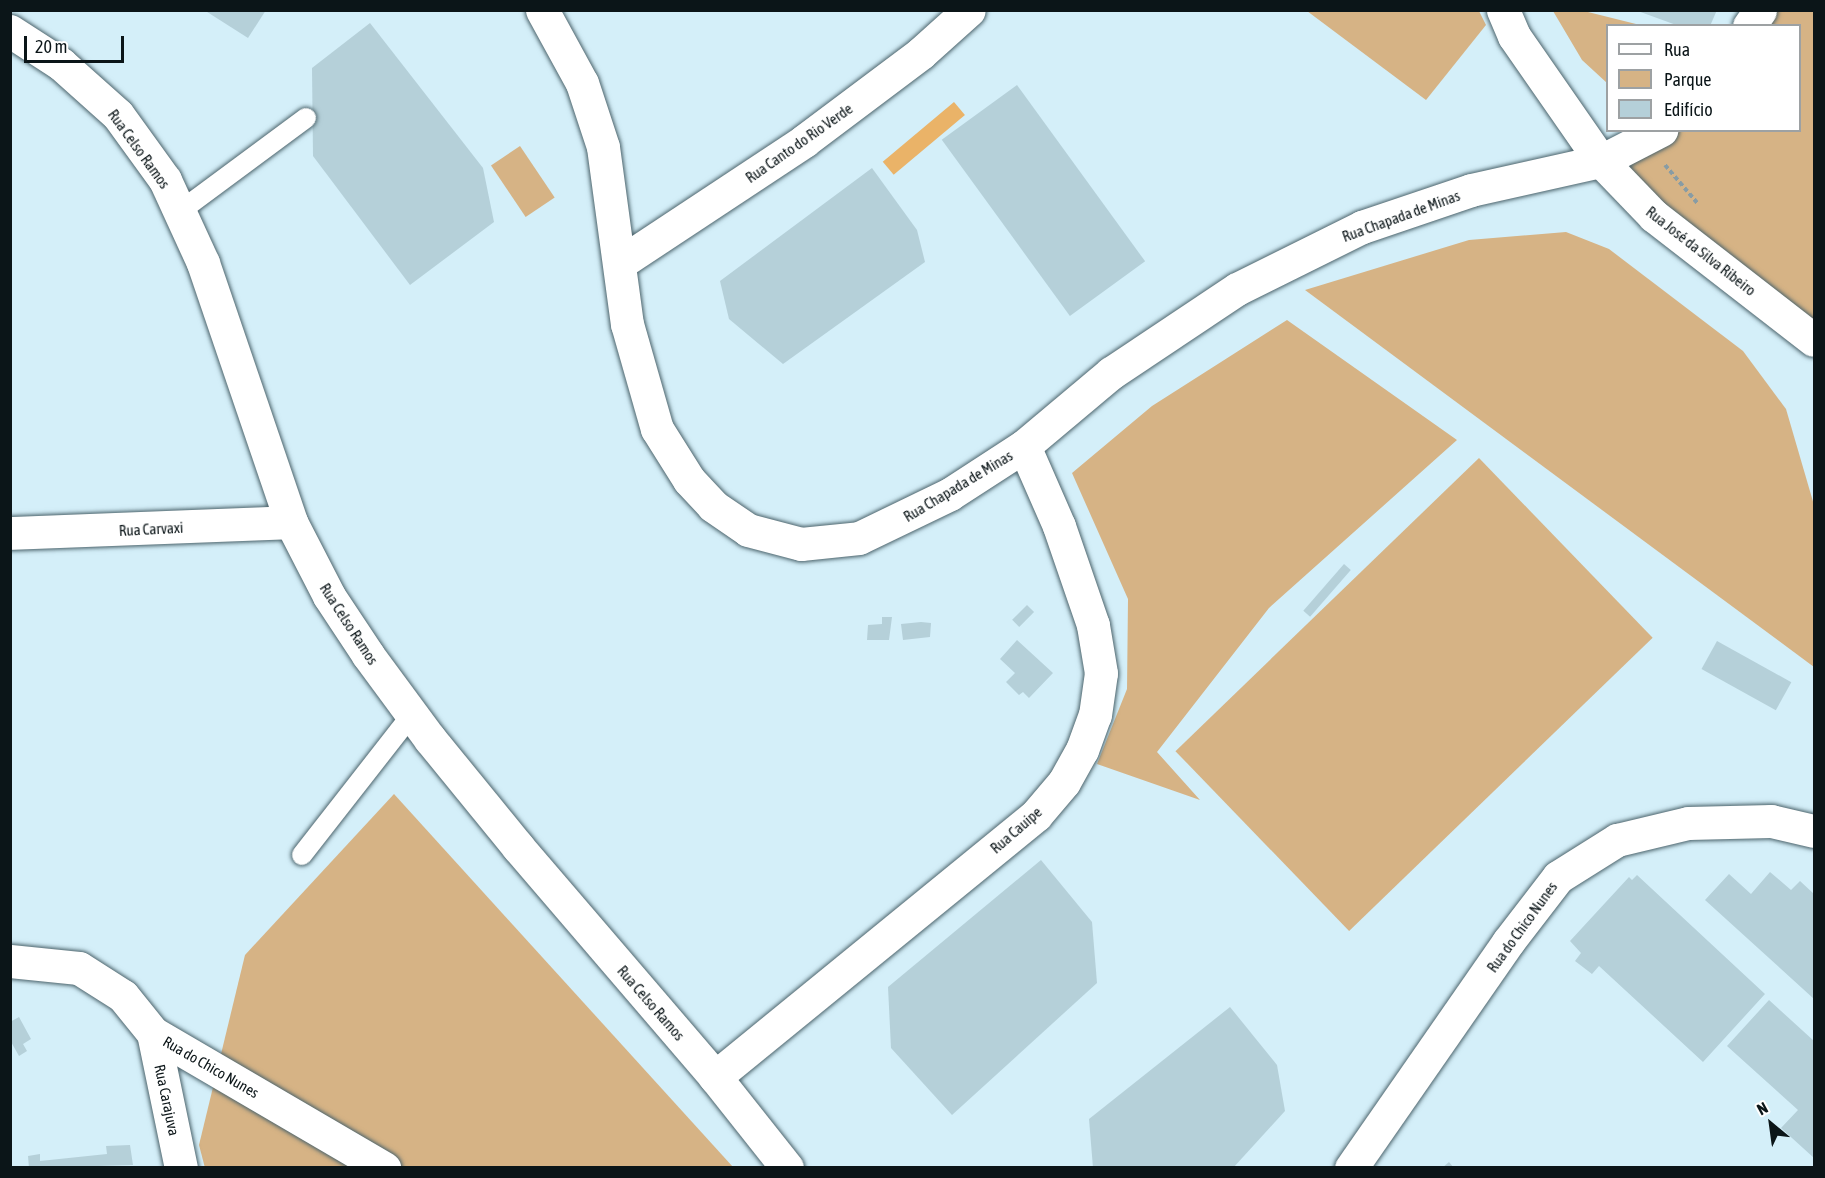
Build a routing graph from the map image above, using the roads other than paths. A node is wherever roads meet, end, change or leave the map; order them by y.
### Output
1 (542, 10) edge
2 (969, 10) edge
3 (1503, 10) edge
4 (1760, 10) edge
5 (1750, 24) edge
6 (10, 32) edge
7 (306, 118) dead end
8 (1656, 132) edge
9 (1601, 161) junction
10 (179, 212) junction
11 (620, 263) junction
12 (1812, 345) edge
13 (1024, 446) junction
14 (291, 522) junction
15 (10, 533) edge
16 (412, 714) junction
17 (1815, 831) edge
18 (302, 855) dead end
19 (10, 961) edge
20 (153, 1033) junction
21 (715, 1077) junction
22 (181, 1167) edge
23 (384, 1167) edge
24 (787, 1167) edge
25 (1351, 1167) edge

1 - 11 street, Rua Chapada de Minas
2 - 11 street, Rua Canto do Rio Verde
3 - 9 street, Rua José da Silva Ribeiro
4 - 5 street
6 - 10 street, Rua Celso Ramos
7 - 10 lane
8 - 9 street, Rua Chapada de Minas
9 - 12 street, Rua José da Silva Ribeiro
9 - 13 street, Rua Chapada de Minas
10 - 14 street, Rua Celso Ramos
11 - 13 street, Rua Chapada de Minas
13 - 21 street, Rua Cauipe
14 - 15 street, Rua Carvaxi
14 - 16 street, Rua Celso Ramos
16 - 18 lane
16 - 21 street, Rua Celso Ramos
17 - 25 street, Rua do Chico Nunes
19 - 20 street, Rua do Chico Nunes
20 - 22 street, Rua Carajuva
20 - 23 street, Rua do Chico Nunes
21 - 24 street, Rua Celso Ramos

